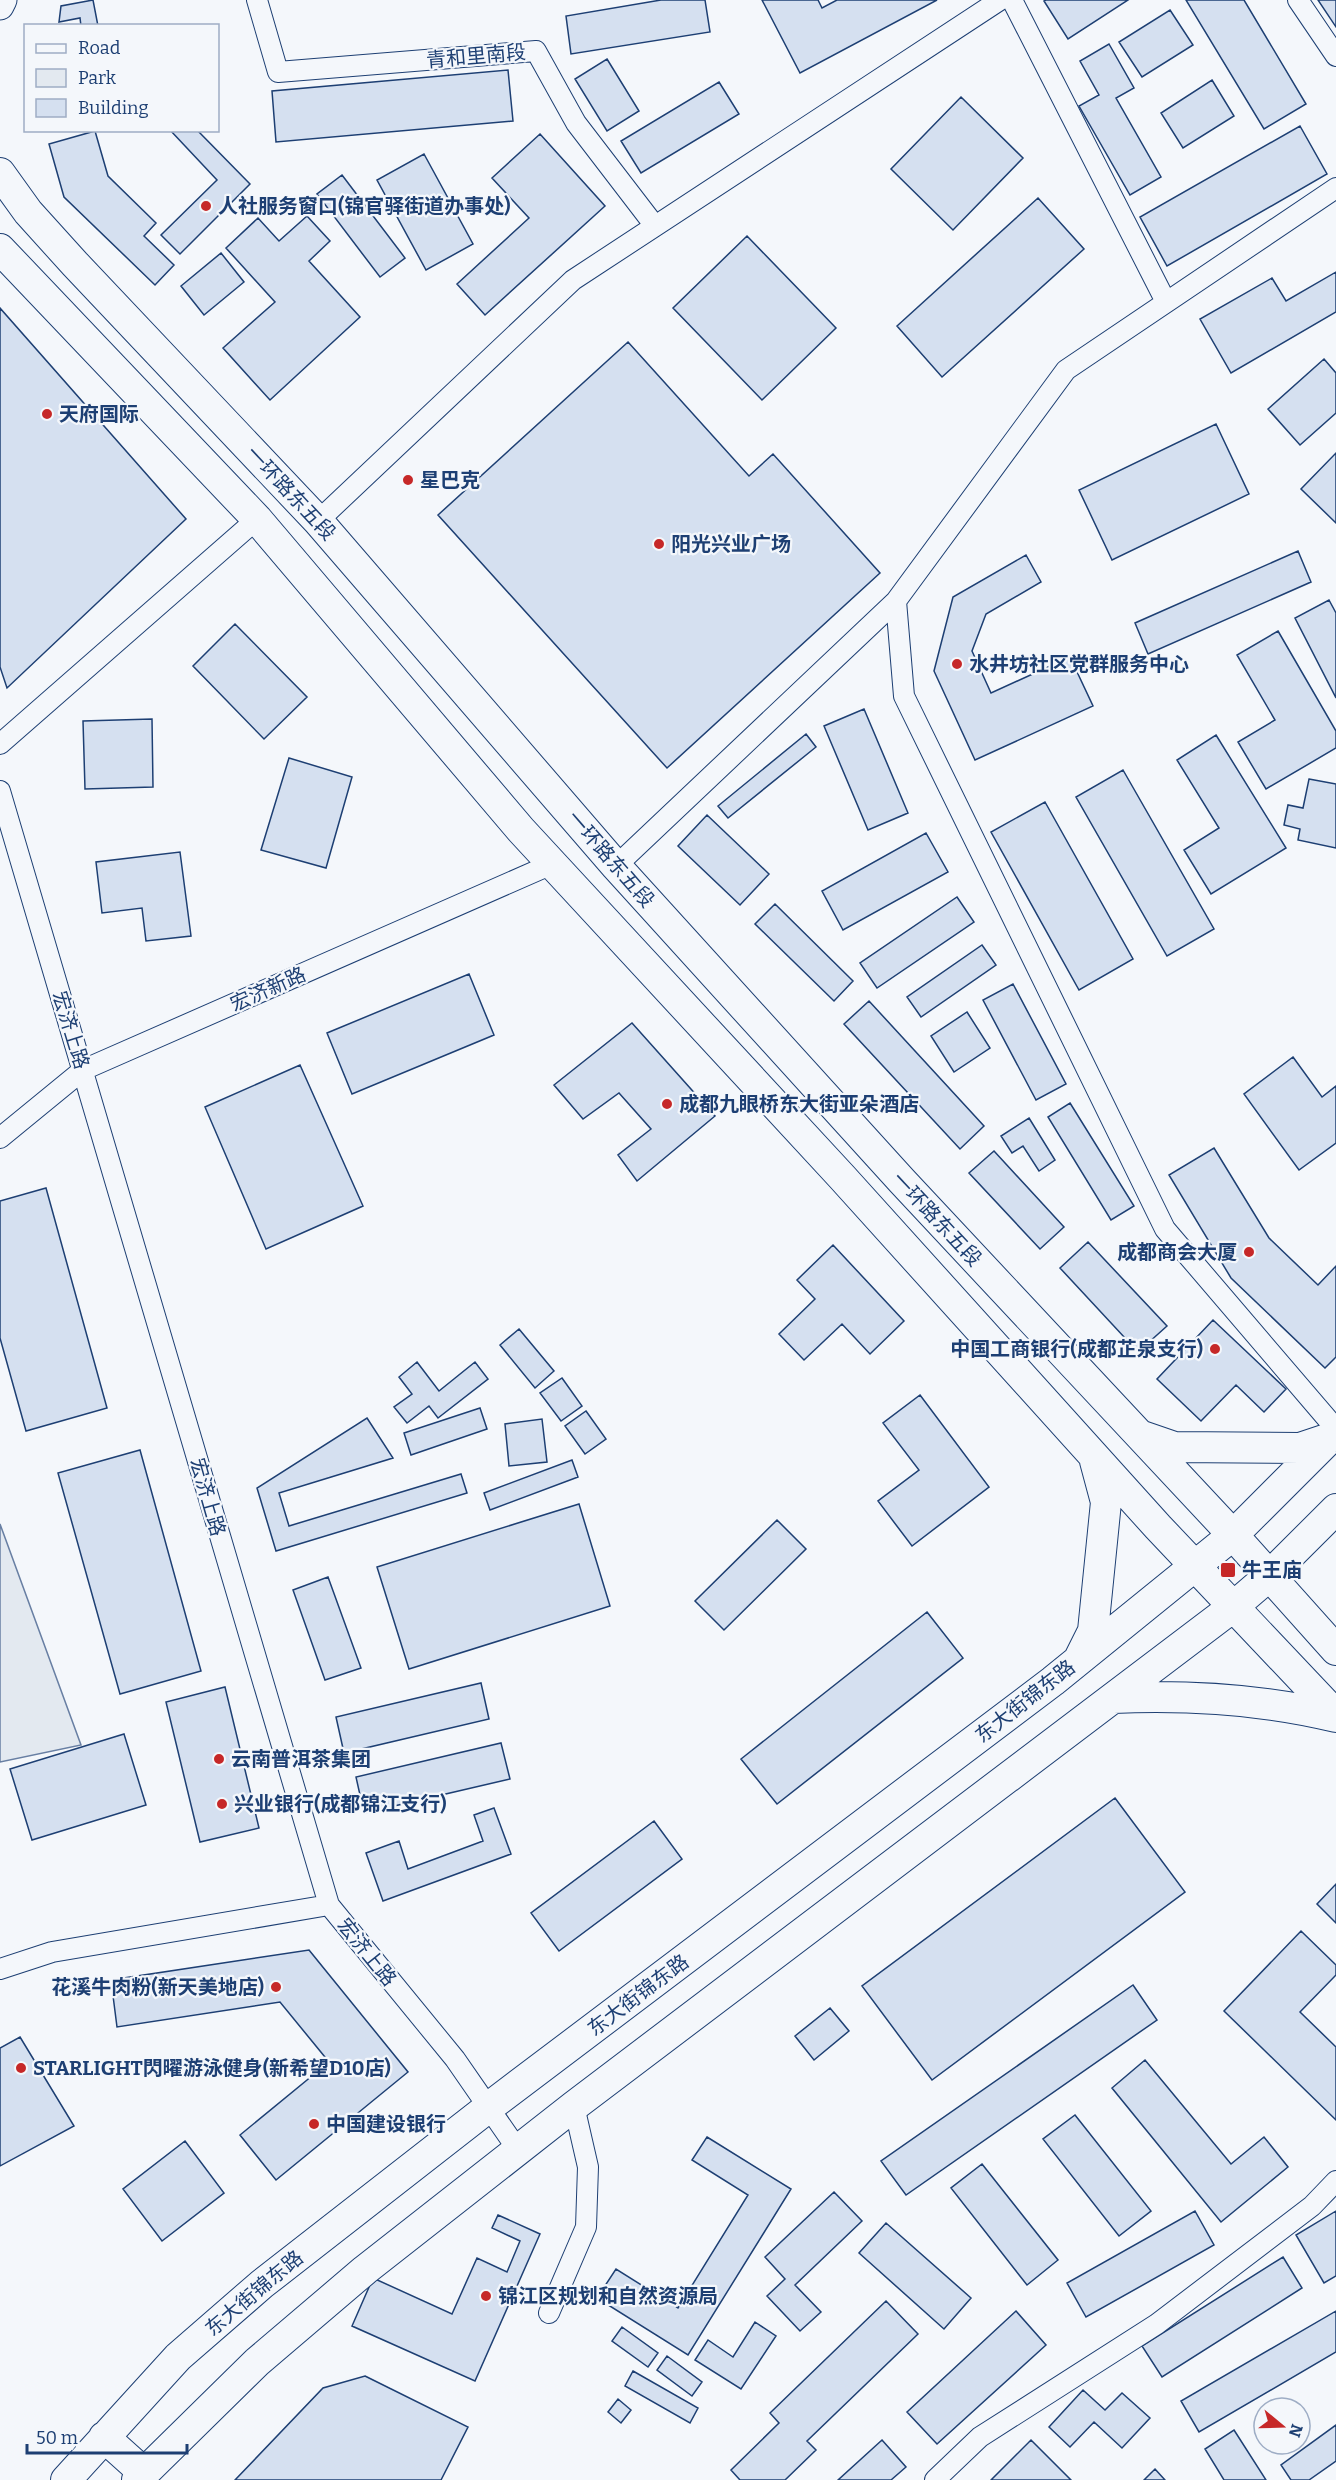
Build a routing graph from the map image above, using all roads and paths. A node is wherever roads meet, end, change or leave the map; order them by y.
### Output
1 (3, 0) edge
2 (257, 0) edge
3 (1000, 0) edge
4 (1012, 0) edge
5 (1298, 0) edge
6 (0, 6) edge
7 (1336, 56) edge
8 (0, 173) edge
9 (1336, 188) edge
10 (655, 226) junction
11 (0, 249) edge
12 (1166, 303) junction
13 (257, 519) junction
14 (318, 521) junction
15 (897, 601) junction
16 (0, 744) edge
17 (0, 791) edge
18 (552, 864) junction
19 (616, 866) junction
20 (83, 1070) junction
21 (0, 1138) edge
22 (1334, 1433) edge
23 (1139, 1434) junction
24 (1094, 1455) junction
25 (1336, 1509) edge
26 (1233, 1535) junction
27 (1195, 1567) junction
28 (1269, 1576) junction
29 (1233, 1607) junction
30 (1336, 1650) edge
31 (1078, 1661) junction
32 (1113, 1698) junction
33 (1336, 1716) edge
34 (329, 1905) junction
35 (0, 1969) edge
36 (574, 2106) junction
37 (489, 2107) junction
38 (518, 2150) junction
39 (1336, 2181) edge
40 (549, 2313) dead end
41 (104, 2437) junction
42 (140, 2476) edge
43 (66, 2480) edge
44 (935, 2480) edge

1 - 6 main road
2 - 10 street, 青和里南段
3 - 10 street
4 - 12 street
5 - 7 street
8 - 14 main road, 一环路东五段
9 - 12 street
10 - 14 street
11 - 13 main road
12 - 15 street
13 - 16 street
13 - 18 main road
14 - 19 main road, 一环路东五段
15 - 19 street
15 - 22 street
17 - 20 street, 宏济上路
18 - 20 street, 宏济新路
18 - 24 main road
19 - 23 main road, 一环路东五段
20 - 21 street, 宏济新路
20 - 34 street, 宏济上路
22 - 23 main road
22 - 26 main road, 东大街锦东路
23 - 26 main road, 一环路东五段
24 - 27 main road
24 - 31 main road
25 - 28 main road
26 - 27 main road, 东大街锦东路
26 - 28 main road, 一环路东五段
27 - 29 main road
27 - 31 main road, 东大街锦东路
28 - 29 main road
28 - 30 main road, 一环路东五段
29 - 32 main road
29 - 33 main road
31 - 37 main road, 东大街锦东路
32 - 33 main road
32 - 36 main road
34 - 35 street
34 - 37 street, 宏济上路
36 - 38 main road
36 - 40 street
37 - 38 street, 宏济上路
37 - 41 main road, 东大街锦东路
38 - 42 main road
39 - 44 street
41 - 42 main road
41 - 43 main road, 东大街锦东路

